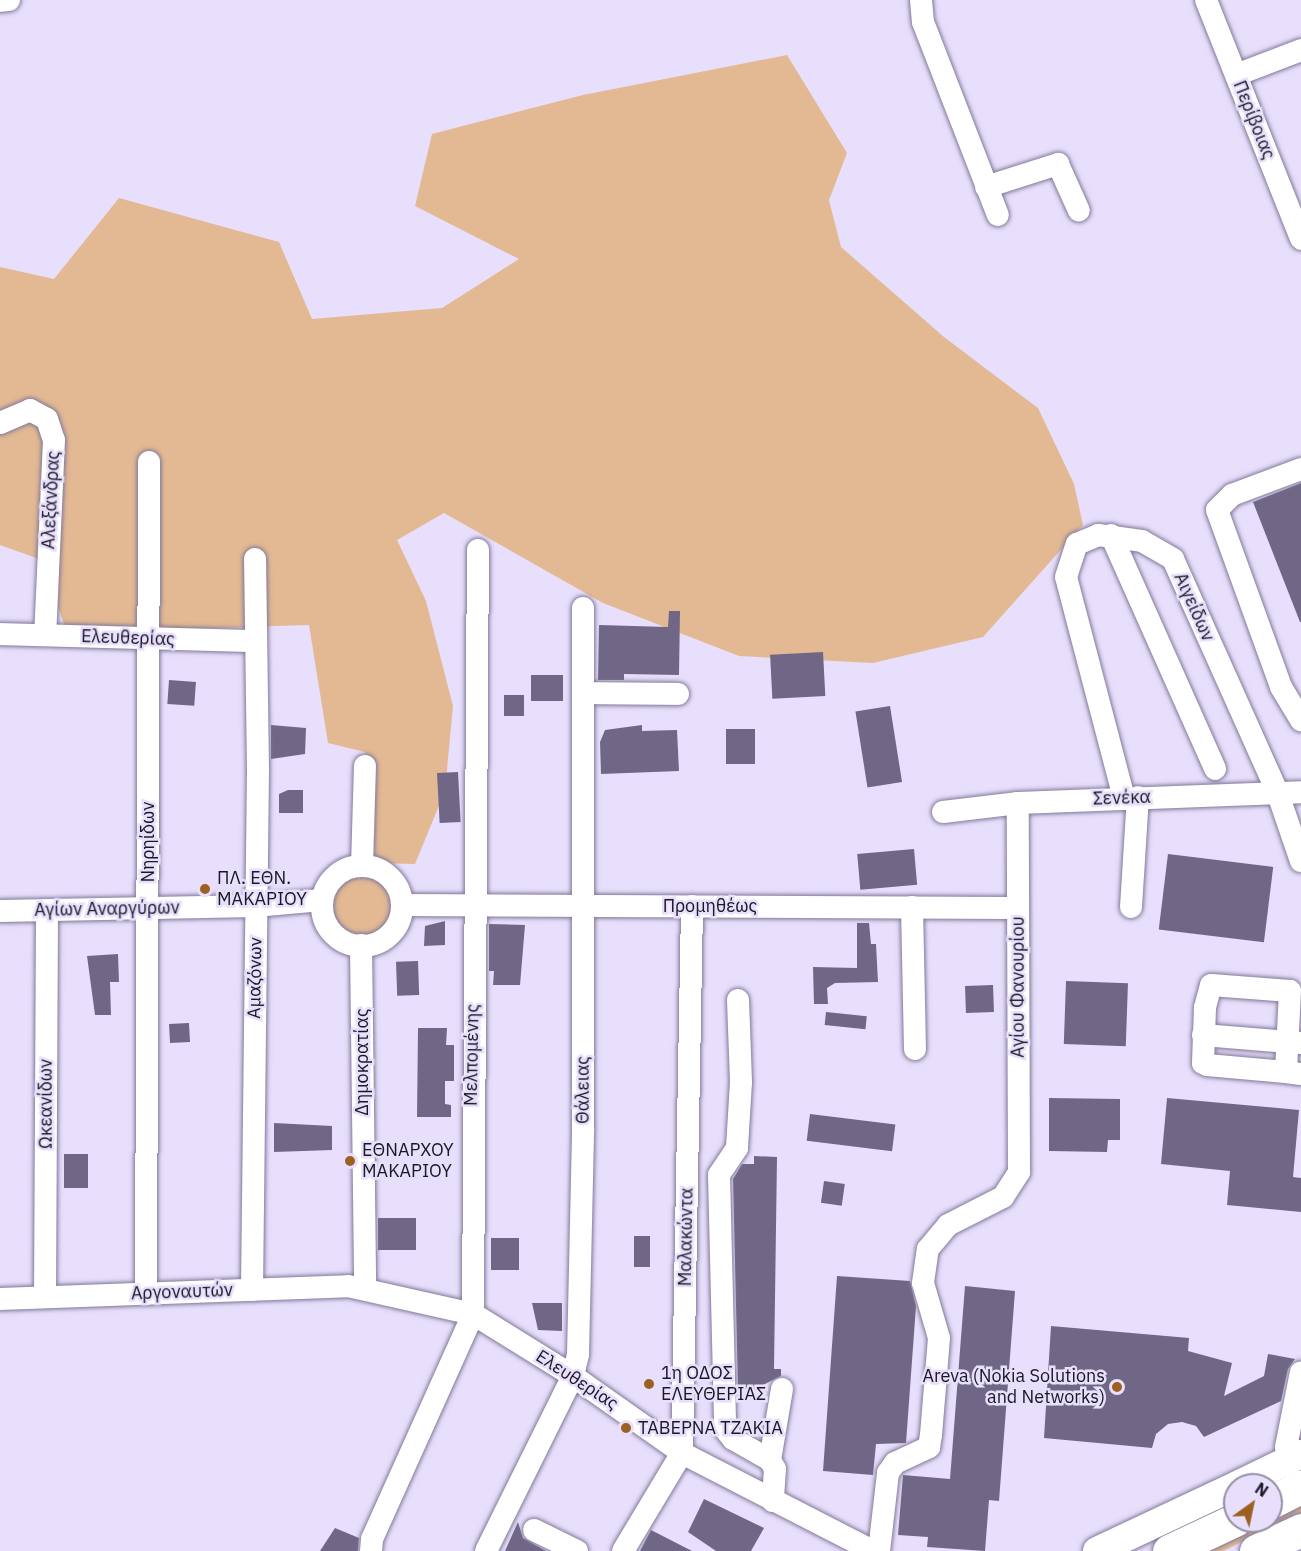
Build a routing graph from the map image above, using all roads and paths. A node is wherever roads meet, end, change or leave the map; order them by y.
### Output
1 (9, 0) edge
2 (921, 0) edge
3 (1206, 0) edge
4 (0, 1) edge
5 (1301, 50) edge
6 (1236, 75) junction
7 (986, 187) junction
8 (1079, 211) dead end
9 (998, 215) dead end
10 (1301, 239) edge
11 (0, 423) edge
12 (149, 462) dead end
13 (1301, 469) edge
14 (1111, 535) junction
15 (478, 550) dead end
16 (255, 559) dead end
17 (583, 608) dead end
18 (0, 634) edge
19 (45, 635) junction
20 (148, 638) junction
21 (256, 641) junction
22 (583, 693) junction
23 (678, 694) dead end
24 (1301, 720) edge
25 (365, 766) dead end
26 (1215, 769) dead end
27 (1301, 792) edge
28 (1278, 794) junction
29 (1131, 797) junction
30 (1018, 803) junction
31 (943, 812) dead end
32 (1301, 861) edge
33 (362, 866) junction
34 (322, 900) junction
35 (402, 905) junction
36 (255, 906) junction
37 (475, 906) junction
38 (582, 906) junction
39 (692, 906) junction
40 (912, 907) junction
41 (1131, 907) dead end
42 (1018, 908) junction
43 (149, 909) junction
44 (47, 910) junction
45 (0, 911) edge
46 (361, 945) junction
47 (738, 1000) dead end
48 (1203, 1035) junction
49 (1295, 1043) edge
50 (915, 1049) dead end
51 (1294, 1073) edge
52 (365, 1287) junction
53 (252, 1290) junction
54 (146, 1294) junction
55 (45, 1298) junction
56 (0, 1299) edge
57 (473, 1314) junction
58 (1301, 1372) edge
59 (573, 1376) junction
60 (782, 1389) dead end
61 (682, 1453) junction
62 (770, 1460) junction
63 (1299, 1461) edge
64 (1268, 1473) edge
65 (1283, 1484) edge
66 (1223, 1491) edge
67 (773, 1501) junction
68 (1223, 1526) edge
69 (534, 1530) dead end
70 (1301, 1530) edge
71 (371, 1545) edge
72 (486, 1551) edge
73 (576, 1551) edge
74 (622, 1551) edge
75 (873, 1551) edge
76 (879, 1551) edge
77 (1097, 1551) edge
78 (1169, 1551) edge
79 (1257, 1551) edge

1 - 4 street
2 - 7 street
3 - 6 street, Περίβοιας
5 - 6 street
6 - 10 street, Περίβοιας
7 - 8 street
7 - 9 street
11 - 19 street, Αλεξάνδρας
12 - 20 street, Νηρηίδων
13 - 24 street
14 - 26 street
14 - 28 street, Αιγείδων
14 - 29 street
15 - 37 street, Μελπομένης
16 - 21 street, Αμαζόνων
17 - 22 street, Θάλειας
18 - 19 street, Ελευθερίας
19 - 20 street, Ελευθερίας
20 - 21 street, Ελευθερίας
20 - 43 street, Νηρηίδων
21 - 36 street, Αμαζόνων
22 - 23 street
22 - 38 street, Θάλειας
25 - 33 street
27 - 28 street, Σενέκα
28 - 29 street, Σενέκα
28 - 32 street, Αιγείδων
29 - 30 street, Σενέκα
29 - 41 street
30 - 31 street, Σενέκα
30 - 42 street, Αγίου Φανουρίου
33 - 34 street
33 - 35 street
34 - 36 street, Αγίων Αναργύρων
34 - 46 street
35 - 37 street, Προμηθέως
35 - 46 street
36 - 43 street, Αγίων Αναργύρων
36 - 53 street, Αμαζόνων
37 - 38 street, Προμηθέως
37 - 57 street, Μελπομένης
38 - 39 street, Προμηθέως
38 - 59 street, Θάλειας
39 - 40 street, Προμηθέως
39 - 61 street, Μαλακώντα
40 - 42 street, Προμηθέως
40 - 50 street
42 - 76 street, Αγίου Φανουρίου
43 - 44 street, Αγίων Αναργύρων
43 - 54 street, Νηρηίδων
44 - 45 street, Αγίων Αναργύρων
44 - 55 street, Ωκεανίδων
46 - 52 street, Δημοκρατίας
47 - 62 street
48 - 49 street
48 - 49 street
48 - 51 street
49 - 51 street
52 - 53 street, Αργοναυτών
52 - 57 street, Ελευθερίας
53 - 54 street, Αργοναυτών
54 - 55 street, Αργοναυτών
55 - 56 street, Αργοναυτών
57 - 59 street, Ελευθερίας
57 - 71 street, Μελπομένης
58 - 63 street
59 - 61 street, Ελευθερίας
59 - 72 street, Θάλειας
60 - 62 street
61 - 67 street, Ελευθερίας
61 - 74 street
62 - 67 street
63 - 64 main road
63 - 65 highway
66 - 77 main road
67 - 75 street, Ελευθερίας
68 - 78 highway
69 - 73 street
70 - 79 highway

